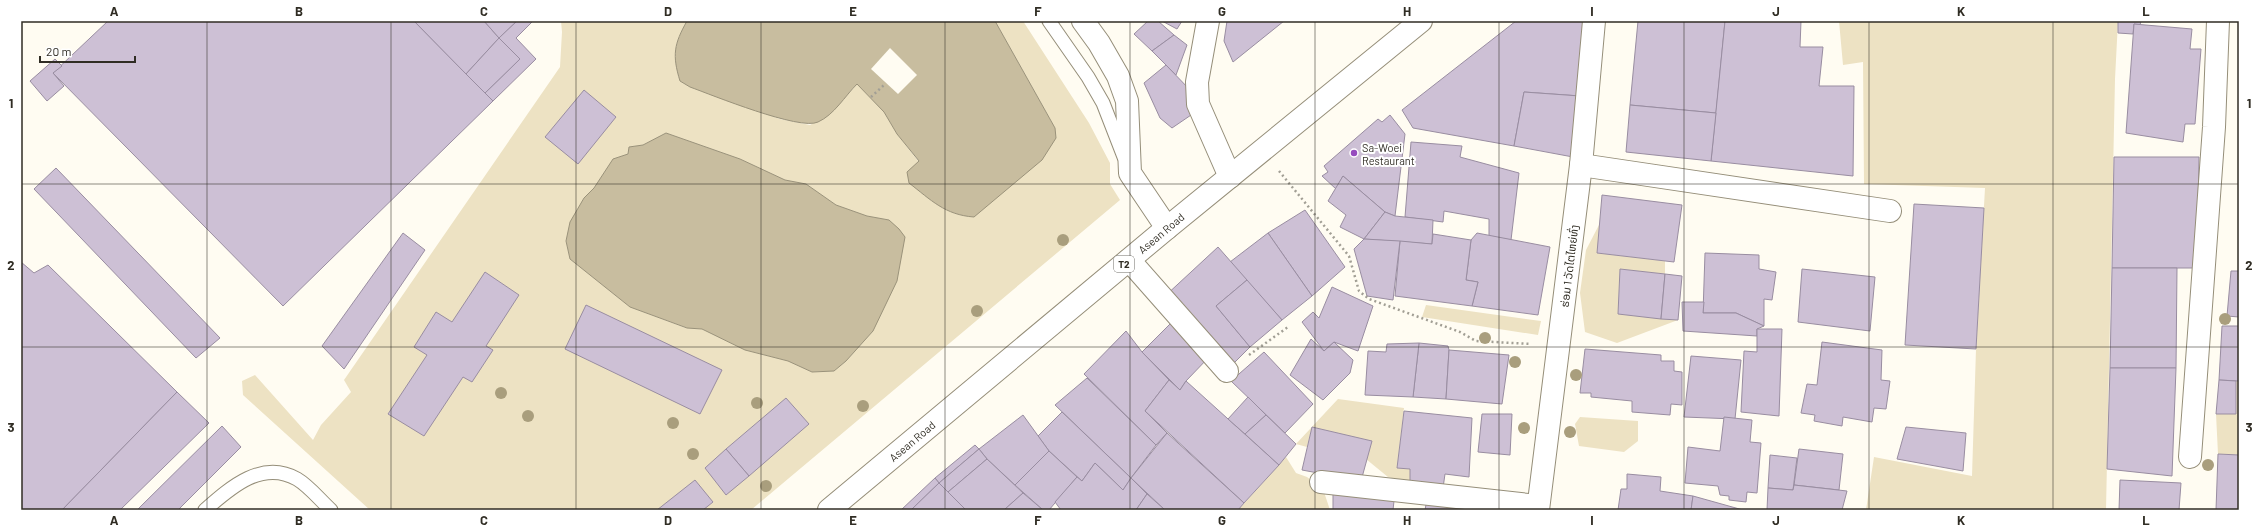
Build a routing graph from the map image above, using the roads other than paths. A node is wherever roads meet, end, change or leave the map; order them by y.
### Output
1 (1049, 21) edge
2 (1083, 21) edge
3 (1208, 21) edge
4 (1421, 21) edge
5 (1594, 21) edge
6 (2218, 21) edge
7 (1581, 165) junction
8 (1130, 173) junction
9 (1230, 177) junction
10 (1890, 211) dead end
11 (1167, 228) junction
12 (1129, 260) junction
13 (1228, 371) road end
14 (2190, 457) dead end
15 (1321, 482) dead end
16 (1538, 508) edge
17 (205, 510) edge
18 (330, 510) edge
19 (829, 510) edge

1 - 8 lane
2 - 8 street
3 - 9 street
4 - 9 street, Asean Road / T2
5 - 7 street, ຮ່ອມ 1 ວັດໄຕໄຫຍ່ທົ່ງ
6 - 14 street
7 - 10 street
7 - 16 street, ຮ່ອມ 1 ວັດໄຕໄຫຍ່ທົ່ງ
8 - 11 street
9 - 11 street, Asean Road / T2
11 - 12 street, Asean Road / T2
12 - 13 street
12 - 19 street, Asean Road / T2
15 - 16 street
17 - 18 lane

